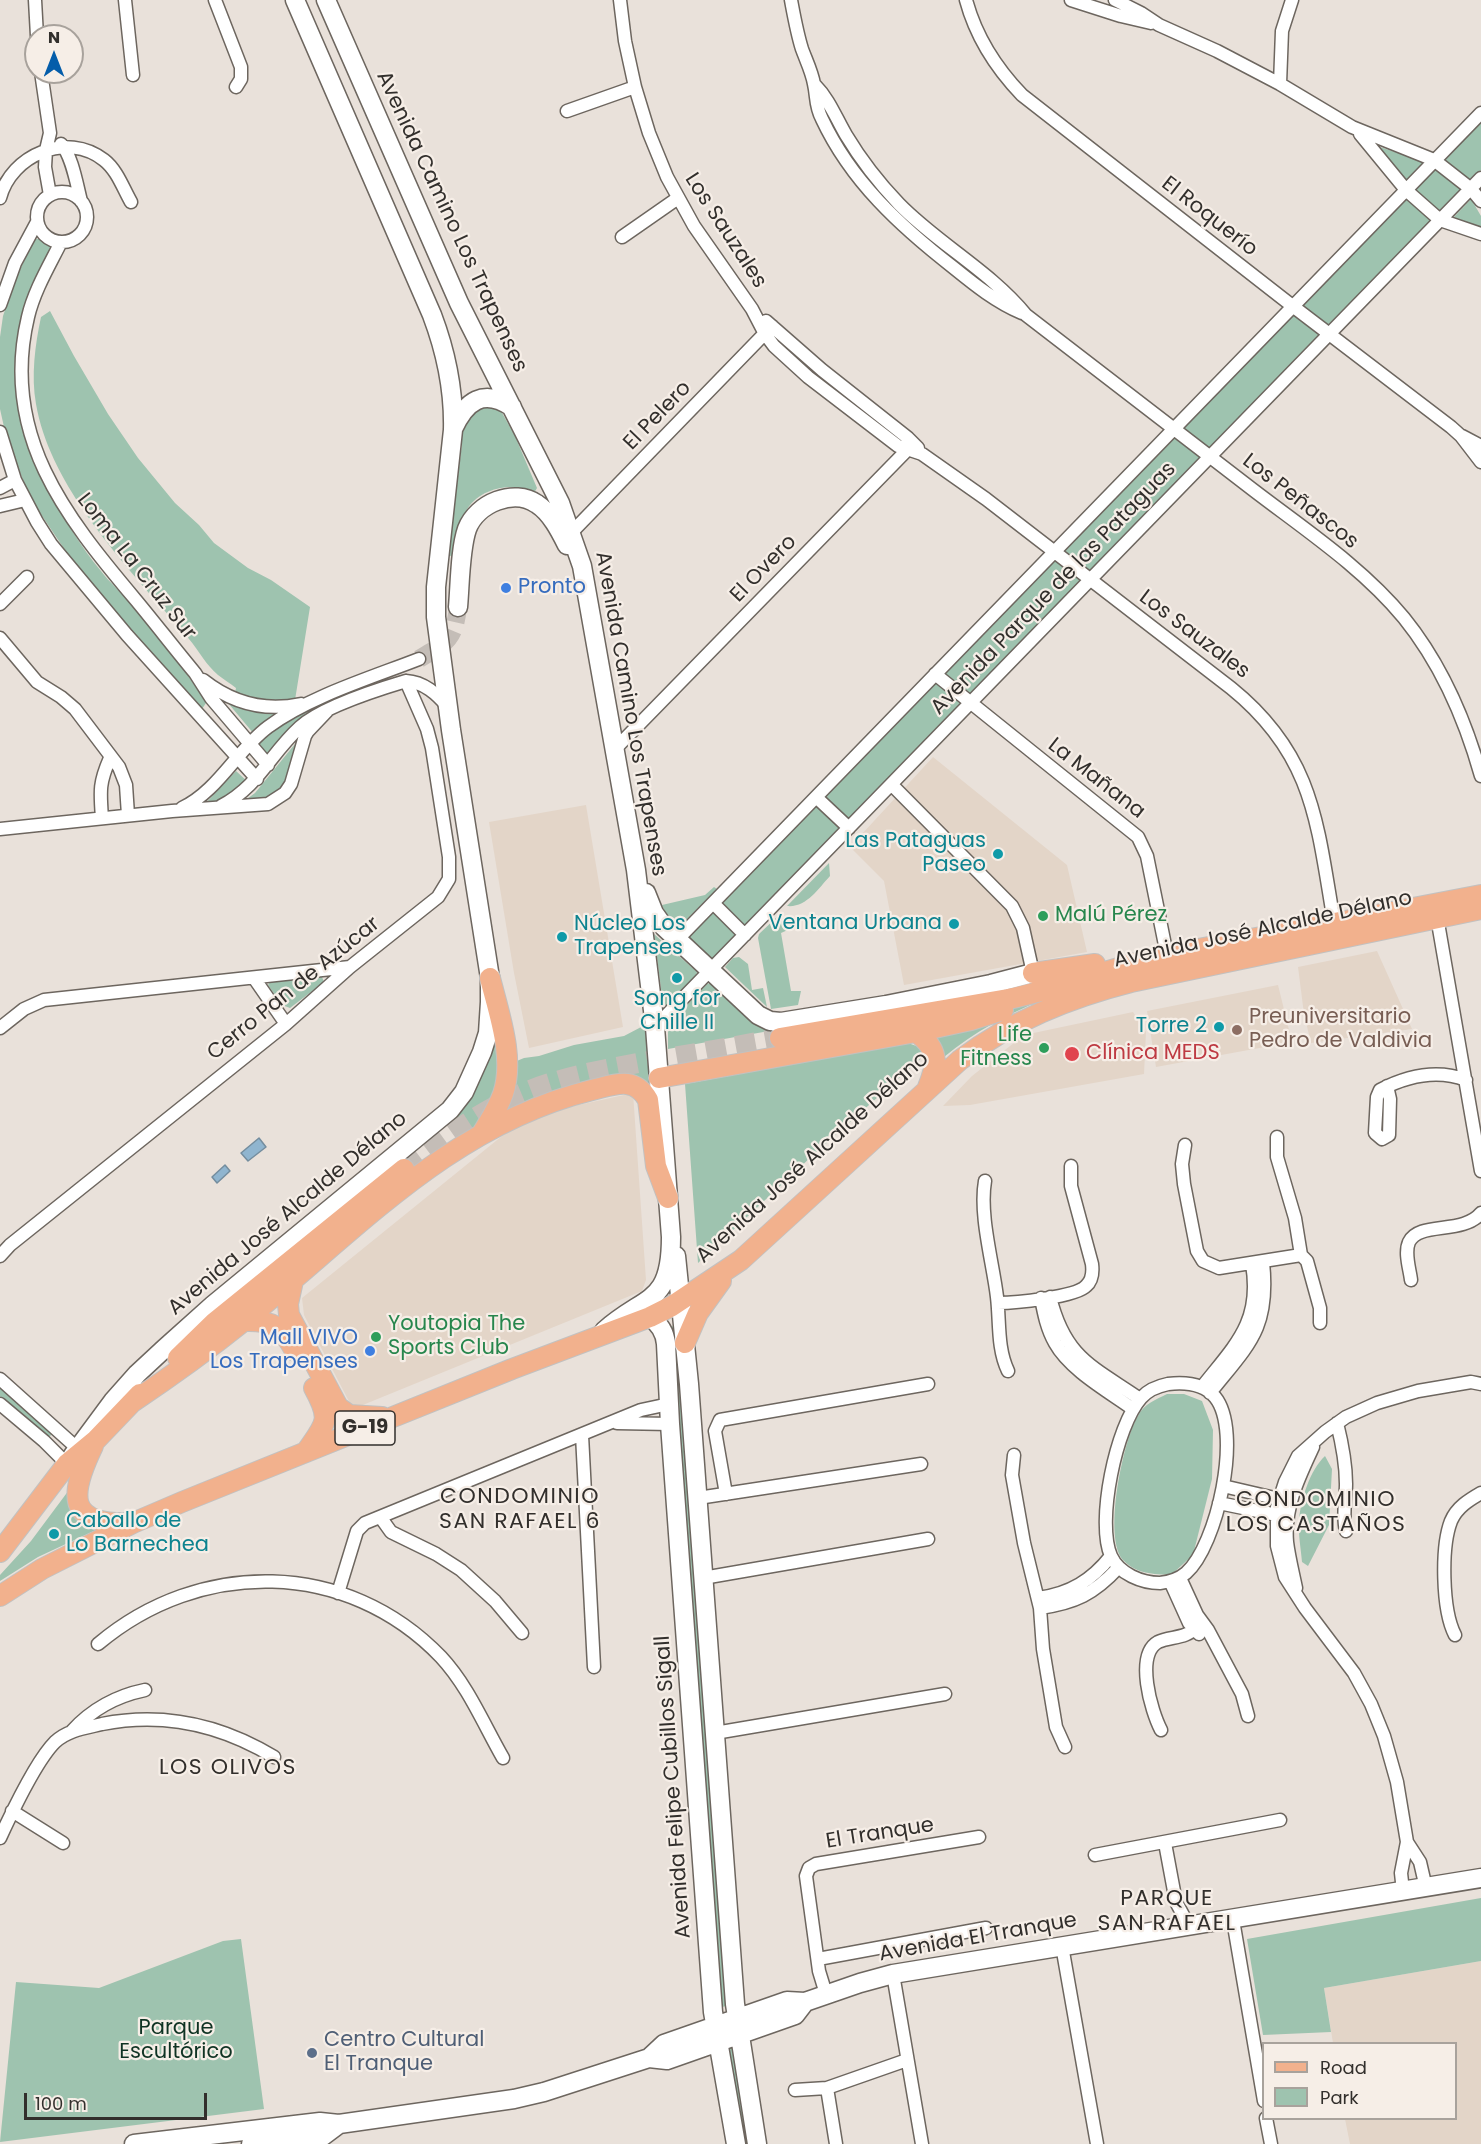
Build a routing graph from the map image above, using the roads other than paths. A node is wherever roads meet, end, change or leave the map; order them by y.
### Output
1 (35, 0) edge
2 (125, 0) edge
3 (215, 0) edge
4 (295, 0) edge
5 (327, 0) edge
6 (620, 0) edge
7 (791, 0) edge
8 (966, 0) edge
9 (1071, 0) edge
10 (1292, 0) edge
11 (1112, 4) edge
12 (36, 24) edge
13 (132, 75) dead end
14 (43, 84) edge
15 (1280, 84) junction
16 (236, 87) dead end
17 (635, 87) junction
18 (567, 111) dead end
19 (1481, 113) edge
20 (1352, 128) junction
21 (50, 133) junction
22 (65, 148) junction
23 (46, 150) junction
24 (1434, 160) junction
25 (1481, 178) edge
26 (1471, 189) junction
27 (1406, 190) junction
28 (50, 195) junction
29 (0, 198) edge
30 (678, 198) junction
31 (81, 201) junction
32 (1481, 201) edge
33 (131, 202) dead end
34 (1440, 220) junction
35 (38, 222) junction
36 (1481, 234) edge
37 (622, 237) dead end
38 (61, 242) junction
39 (0, 305) edge
40 (1293, 306) junction
41 (768, 330) junction
42 (1329, 334) junction
43 (512, 407) junction
44 (1173, 429) junction
45 (453, 430) junction
46 (0, 432) edge
47 (1461, 436) junction
48 (911, 446) junction
49 (1481, 446) edge
50 (1210, 457) junction
51 (1481, 462) edge
52 (15, 480) junction
53 (0, 488) edge
54 (25, 501) junction
55 (0, 506) edge
56 (572, 532) junction
57 (1053, 553) junction
58 (27, 577) dead end
59 (1090, 581) junction
60 (586, 582) junction
61 (0, 604) edge
62 (458, 607) tunnel mouth
63 (0, 638) edge
64 (419, 659) tunnel mouth
65 (195, 674) junction
66 (935, 674) junction
67 (406, 681) junction
68 (314, 701) junction
69 (970, 704) junction
70 (448, 708) junction
71 (327, 711) junction
72 (610, 718) junction
73 (641, 723) junction
74 (250, 744) junction
75 (615, 749) junction
76 (237, 755) junction
77 (110, 758) junction
78 (268, 765) junction
79 (1481, 776) edge
80 (257, 779) junction
81 (892, 785) junction
82 (816, 797) junction
83 (218, 808) junction
84 (172, 811) junction
85 (128, 815) junction
86 (102, 818) junction
87 (849, 828) junction
88 (0, 829) edge
89 (636, 870) junction
90 (1481, 895) edge
91 (713, 903) junction
92 (1481, 909) edge
93 (1437, 917) junction
94 (1335, 922) junction
95 (745, 935) junction
96 (676, 940) junction
97 (1167, 955) junction
98 (1125, 964) junction
99 (350, 967) junction
100 (711, 970) junction
101 (1034, 973) junction
102 (254, 978) junction
103 (490, 978) junction
104 (1028, 995) junction
105 (286, 1024) junction
106 (655, 1027) junction
107 (0, 1028) edge
108 (916, 1032) junction
109 (780, 1038) tunnel mouth
110 (1461, 1054) junction
111 (1438, 1074) junction
112 (659, 1078) junction
113 (1466, 1080) junction
114 (1387, 1086) dead end
115 (927, 1090) junction
116 (1477, 1123) edge
117 (483, 1132) junction
118 (1277, 1137) dead end
119 (1185, 1145) dead end
120 (1071, 1166) dead end
121 (404, 1169) tunnel mouth
122 (1481, 1171) edge
123 (985, 1182) dead end
124 (668, 1198) junction
125 (1481, 1213) edge
126 (1465, 1225) junction
127 (1481, 1231) edge
128 (671, 1237) junction
129 (1301, 1255) junction
130 (0, 1256) edge
131 (741, 1260) junction
132 (1257, 1263) junction
133 (1411, 1280) dead end
134 (293, 1281) junction
135 (1046, 1298) junction
136 (681, 1301) junction
137 (998, 1303) junction
138 (650, 1317) junction
139 (244, 1321) junction
140 (1320, 1323) dead end
141 (598, 1336) junction
142 (685, 1343) junction
143 (1008, 1371) dead end
144 (0, 1379) edge
145 (1478, 1380) edge
146 (928, 1384) dead end
147 (1206, 1390) junction
148 (131, 1403) junction
149 (0, 1404) edge
150 (669, 1404) junction
151 (1137, 1404) junction
152 (392, 1417) junction
153 (613, 1423) junction
154 (1336, 1423) junction
155 (670, 1424) junction
156 (692, 1429) junction
157 (582, 1435) junction
158 (96, 1440) junction
159 (1315, 1442) junction
160 (306, 1452) junction
161 (1014, 1455) dead end
162 (72, 1456) junction
163 (921, 1464) dead end
164 (1223, 1486) junction
165 (1481, 1492) edge
166 (726, 1494) junction
167 (698, 1498) junction
168 (1279, 1499) junction
169 (1220, 1503) junction
170 (1282, 1513) junction
171 (381, 1518) junction
172 (133, 1523) junction
173 (1346, 1531) dead end
174 (928, 1539) dead end
175 (0, 1552) edge
176 (1111, 1556) junction
177 (1118, 1568) junction
178 (703, 1578) junction
179 (1175, 1579) junction
180 (338, 1593) junction
181 (0, 1596) edge
182 (1039, 1603) junction
183 (1191, 1615) junction
184 (1194, 1630) junction
185 (522, 1633) dead end
186 (1455, 1635) dead end
187 (1172, 1637) junction
188 (1213, 1642) junction
189 (98, 1644) dead end
190 (594, 1667) dead end
191 (145, 1690) dead end
192 (945, 1694) dead end
193 (1248, 1716) dead end
194 (1161, 1730) dead end
195 (71, 1732) junction
196 (715, 1733) junction
197 (1065, 1747) dead end
198 (274, 1757) dead end
199 (503, 1758) dead end
200 (12, 1811) junction
201 (1280, 1820) dead end
202 (979, 1837) dead end
203 (0, 1838) edge
204 (1407, 1842) junction
205 (63, 1843) dead end
206 (1165, 1843) junction
207 (1095, 1855) dead end
208 (704, 1875) junction
209 (1481, 1878) edge
210 (1426, 1888) junction
211 (1403, 1891) junction
212 (1176, 1902) junction
213 (1233, 1920) junction
214 (729, 1923) junction
215 (1189, 1926) junction
216 (986, 1928) dead end
217 (1166, 1930) junction
218 (1062, 1946) junction
219 (818, 1959) junction
220 (893, 1974) junction
221 (826, 1994) junction
222 (738, 2026) junction
223 (716, 2034) junction
224 (907, 2060) junction
225 (827, 2088) junction
226 (795, 2090) dead end
227 (1262, 2095) edge
228 (1266, 2120) edge
229 (339, 2124) junction
230 (210, 2140) edge
231 (134, 2144) edge
232 (258, 2144) edge
233 (736, 2144) edge
234 (757, 2144) edge
235 (836, 2144) edge
236 (922, 2144) edge
237 (1097, 2144) edge
238 (1271, 2144) edge

1 - 12 street
2 - 13 street
3 - 16 street
4 - 45 main road
5 - 43 main road, Avenida Camino Los Trapenses / G-19
6 - 17 street, Los Sauzales
7 - 44 street, Los Peñascos
8 - 40 street, El Roquerío
9 - 11 street
10 - 15 street
11 - 15 street
14 - 21 street
15 - 20 street
17 - 18 street
17 - 30 street, Los Sauzales
19 - 24 street, Avenida Parque de las Pataguas
20 - 24 street
20 - 27 street
21 - 22 street
21 - 23 street
22 - 23 street
22 - 31 street, Loma La Cruz Sur
22 - 33 street
23 - 28 street
23 - 29 street
24 - 26 street
24 - 27 street, Avenida Parque de las Pataguas
25 - 26 street, Avenida Parque de las Pataguas
26 - 32 street
26 - 34 street, Avenida Parque de las Pataguas
27 - 34 street
27 - 40 street, Avenida Parque de las Pataguas
28 - 31 street
28 - 35 street
30 - 37 street
30 - 41 street, Los Sauzales
31 - 38 street, Loma La Cruz Sur
34 - 36 street
34 - 42 street, Avenida Parque de las Pataguas
35 - 38 street
35 - 39 street
38 - 65 street, Loma La Cruz Sur
40 - 42 street, El Roquerío
40 - 44 street, Avenida Parque de las Pataguas
41 - 48 street, Los Sauzales
41 - 56 street, El Pelero
42 - 47 street, El Roquerío
42 - 50 street, Avenida Parque de las Pataguas
43 - 45 main road
43 - 56 main road, Avenida Camino Los Trapenses / G-19
44 - 50 street, Los Peñascos
44 - 57 street, Avenida Parque de las Pataguas
45 - 70 main road
46 - 52 street
47 - 49 street, El Roquerío
47 - 51 street, El Roquerío
48 - 57 street, Los Sauzales
48 - 73 street, El Overo
50 - 59 street, Avenida Parque de las Pataguas
50 - 79 street, Los Peñascos
52 - 53 street
52 - 54 street
54 - 55 street
54 - 76 street
56 - 60 main road, Avenida Camino Los Trapenses / G-19
57 - 59 street, Los Sauzales
57 - 66 street, Avenida Parque de las Pataguas
58 - 61 street
59 - 69 street, Avenida Parque de las Pataguas
59 - 94 street, Los Sauzales
60 - 62 main road
60 - 72 main road, Avenida Camino Los Trapenses / G-19
63 - 77 street
64 - 68 street
65 - 68 street, Loma La Cruz Sur
65 - 74 street, Loma La Cruz Sur
66 - 69 street, La Mañana
66 - 82 street, Avenida Parque de las Pataguas
67 - 70 street
67 - 71 street
67 - 99 street, Cerro Pan de Azúcar
68 - 74 street
69 - 81 street, Avenida Parque de las Pataguas
69 - 97 street, La Mañana
70 - 103 main road
71 - 78 street
71 - 83 street
72 - 73 street
72 - 75 main road, Avenida Camino Los Trapenses / G-19
73 - 75 street, El Overo
74 - 76 street
74 - 78 street, Loma La Cruz Sur
75 - 89 main road, Avenida Camino Los Trapenses / G-19
76 - 80 street
76 - 84 street
77 - 85 street
77 - 86 street
78 - 80 street
80 - 83 street
81 - 87 street, Avenida Parque de las Pataguas
81 - 101 street
82 - 87 street
82 - 91 street, Avenida Parque de las Pataguas
83 - 84 street
84 - 85 street
85 - 86 street
86 - 88 street
87 - 95 street, Avenida Parque de las Pataguas
89 - 96 main road
89 - 106 main road, Avenida Camino Los Trapenses / G-19
90 - 94 main road, Avenida José Alcalde Délano
91 - 95 street
91 - 96 street, Avenida Parque de las Pataguas
92 - 93 main road, Avenida José Alcalde Délano
93 - 110 street
93 - 115 main road, Avenida José Alcalde Délano
94 - 97 main road, Avenida José Alcalde Délano
95 - 100 street, Avenida Parque de las Pataguas
96 - 100 main road
97 - 98 main road, Avenida José Alcalde Délano
98 - 101 main road
98 - 104 main road, Avenida José Alcalde Délano
99 - 102 street
99 - 105 street, Cerro Pan de Azúcar
100 - 101 main road
100 - 106 street, Avenida Parque de las Pataguas
102 - 105 street
102 - 107 street
103 - 117 main road
103 - 162 main road, Avenida José Alcalde Délano
104 - 108 main road
104 - 109 main road, Avenida José Alcalde Délano
105 - 130 street, Cerro Pan de Azúcar
106 - 112 main road, Avenida Camino Los Trapenses / G-19
108 - 112 main road
108 - 115 main road
110 - 111 street
110 - 113 street
111 - 113 street
111 - 114 street
112 - 124 main road, Avenida Camino Los Trapenses / G-19
113 - 116 street
115 - 131 main road, Avenida José Alcalde Délano
116 - 122 street
117 - 124 main road
117 - 134 main road
118 - 129 street
119 - 132 street
120 - 135 street
121 - 148 main road, Avenida José Alcalde Délano
123 - 137 street
124 - 128 main road, Avenida Camino Los Trapenses / G-19
125 - 126 street
126 - 127 street
126 - 133 street
128 - 136 main road, Avenida Camino Los Trapenses
128 - 141 main road, Avenida Camino Los Trapenses / G-19
129 - 132 street
129 - 140 street
131 - 136 main road, Avenida José Alcalde Délano
131 - 142 main road
132 - 147 street
134 - 139 main road
134 - 152 main road
135 - 137 street
135 - 151 street
136 - 138 main road, Avenida José Alcalde Délano
136 - 142 main road, Avenida Felipe Cubillos Sigall
137 - 143 street
138 - 141 main road, Avenida José Alcalde Délano
138 - 150 main road, Avenida Felipe Cubillos Sigall
139 - 148 main road
139 - 160 main road
141 - 152 main road, Avenida José Alcalde Délano / G-19
142 - 156 main road, Avenida Felipe Cubillos Sigall
144 - 162 street
145 - 154 street
146 - 166 street
147 - 151 street
147 - 164 street
148 - 158 main road, Avenida José Alcalde Délano
149 - 162 street
150 - 153 street
150 - 155 main road, Avenida Felipe Cubillos Sigall
150 - 156 main road
151 - 176 street
152 - 160 main road, Avenida José Alcalde Délano / G-19
153 - 155 street
153 - 157 street
154 - 159 street
154 - 173 street
155 - 208 main road, Avenida Felipe Cubillos Sigall
156 - 167 main road, Avenida Felipe Cubillos Sigall
157 - 171 street
157 - 190 street
158 - 162 main road, Avenida José Alcalde Délano
158 - 172 main road
159 - 168 street
159 - 170 street
160 - 172 main road, Avenida José Alcalde Délano / G-19
161 - 182 street
162 - 175 main road, Avenida José Alcalde Délano
163 - 166 street
164 - 168 street
164 - 169 street
165 - 186 street
166 - 167 street
167 - 178 main road, Avenida Felipe Cubillos Sigall
168 - 170 street
169 - 170 street
169 - 179 street
170 - 204 street
171 - 180 street
171 - 185 street
172 - 181 main road, Avenida José Alcalde Délano / G-19
174 - 178 street
176 - 177 street
176 - 182 street
177 - 179 street
177 - 182 street
178 - 196 main road, Avenida Felipe Cubillos Sigall
179 - 183 street
180 - 189 street
180 - 199 street
182 - 197 street
183 - 184 street
183 - 187 street
183 - 188 street
184 - 187 street
184 - 188 street
187 - 194 street
188 - 193 street
191 - 195 street
192 - 196 street
195 - 198 street
195 - 200 street
196 - 214 main road, Avenida Felipe Cubillos Sigall
200 - 203 street
200 - 205 street
201 - 206 street
202 - 219 street, El Tranque
204 - 210 street
204 - 211 street
206 - 207 street
206 - 212 street
208 - 214 main road
208 - 223 main road, Avenida Felipe Cubillos Sigall
209 - 210 main road, Avenida El Tranque
210 - 211 main road, Avenida El Tranque
211 - 213 main road, Avenida El Tranque
212 - 215 street
212 - 217 street
213 - 215 main road, Avenida El Tranque
213 - 227 street
214 - 222 main road, Avenida Felipe Cubillos Sigall
215 - 217 main road, Avenida El Tranque
216 - 219 street
217 - 218 main road, Avenida El Tranque
218 - 220 main road, Avenida El Tranque
218 - 237 street
219 - 221 street, El Tranque
220 - 221 main road, Avenida El Tranque
220 - 224 street
221 - 222 main road, Avenida El Tranque
222 - 223 main road, Avenida El Tranque
222 - 234 main road, Avenida Felipe Cubillos Sigall
223 - 229 main road, Avenida El Tranque
223 - 233 main road, Avenida Felipe Cubillos Sigall
224 - 225 street
224 - 236 street
225 - 226 street
225 - 235 street
228 - 238 street
229 - 230 main road, Avenida El Tranque
229 - 232 main road, Avenida El Tranque
230 - 231 main road, Avenida El Tranque

